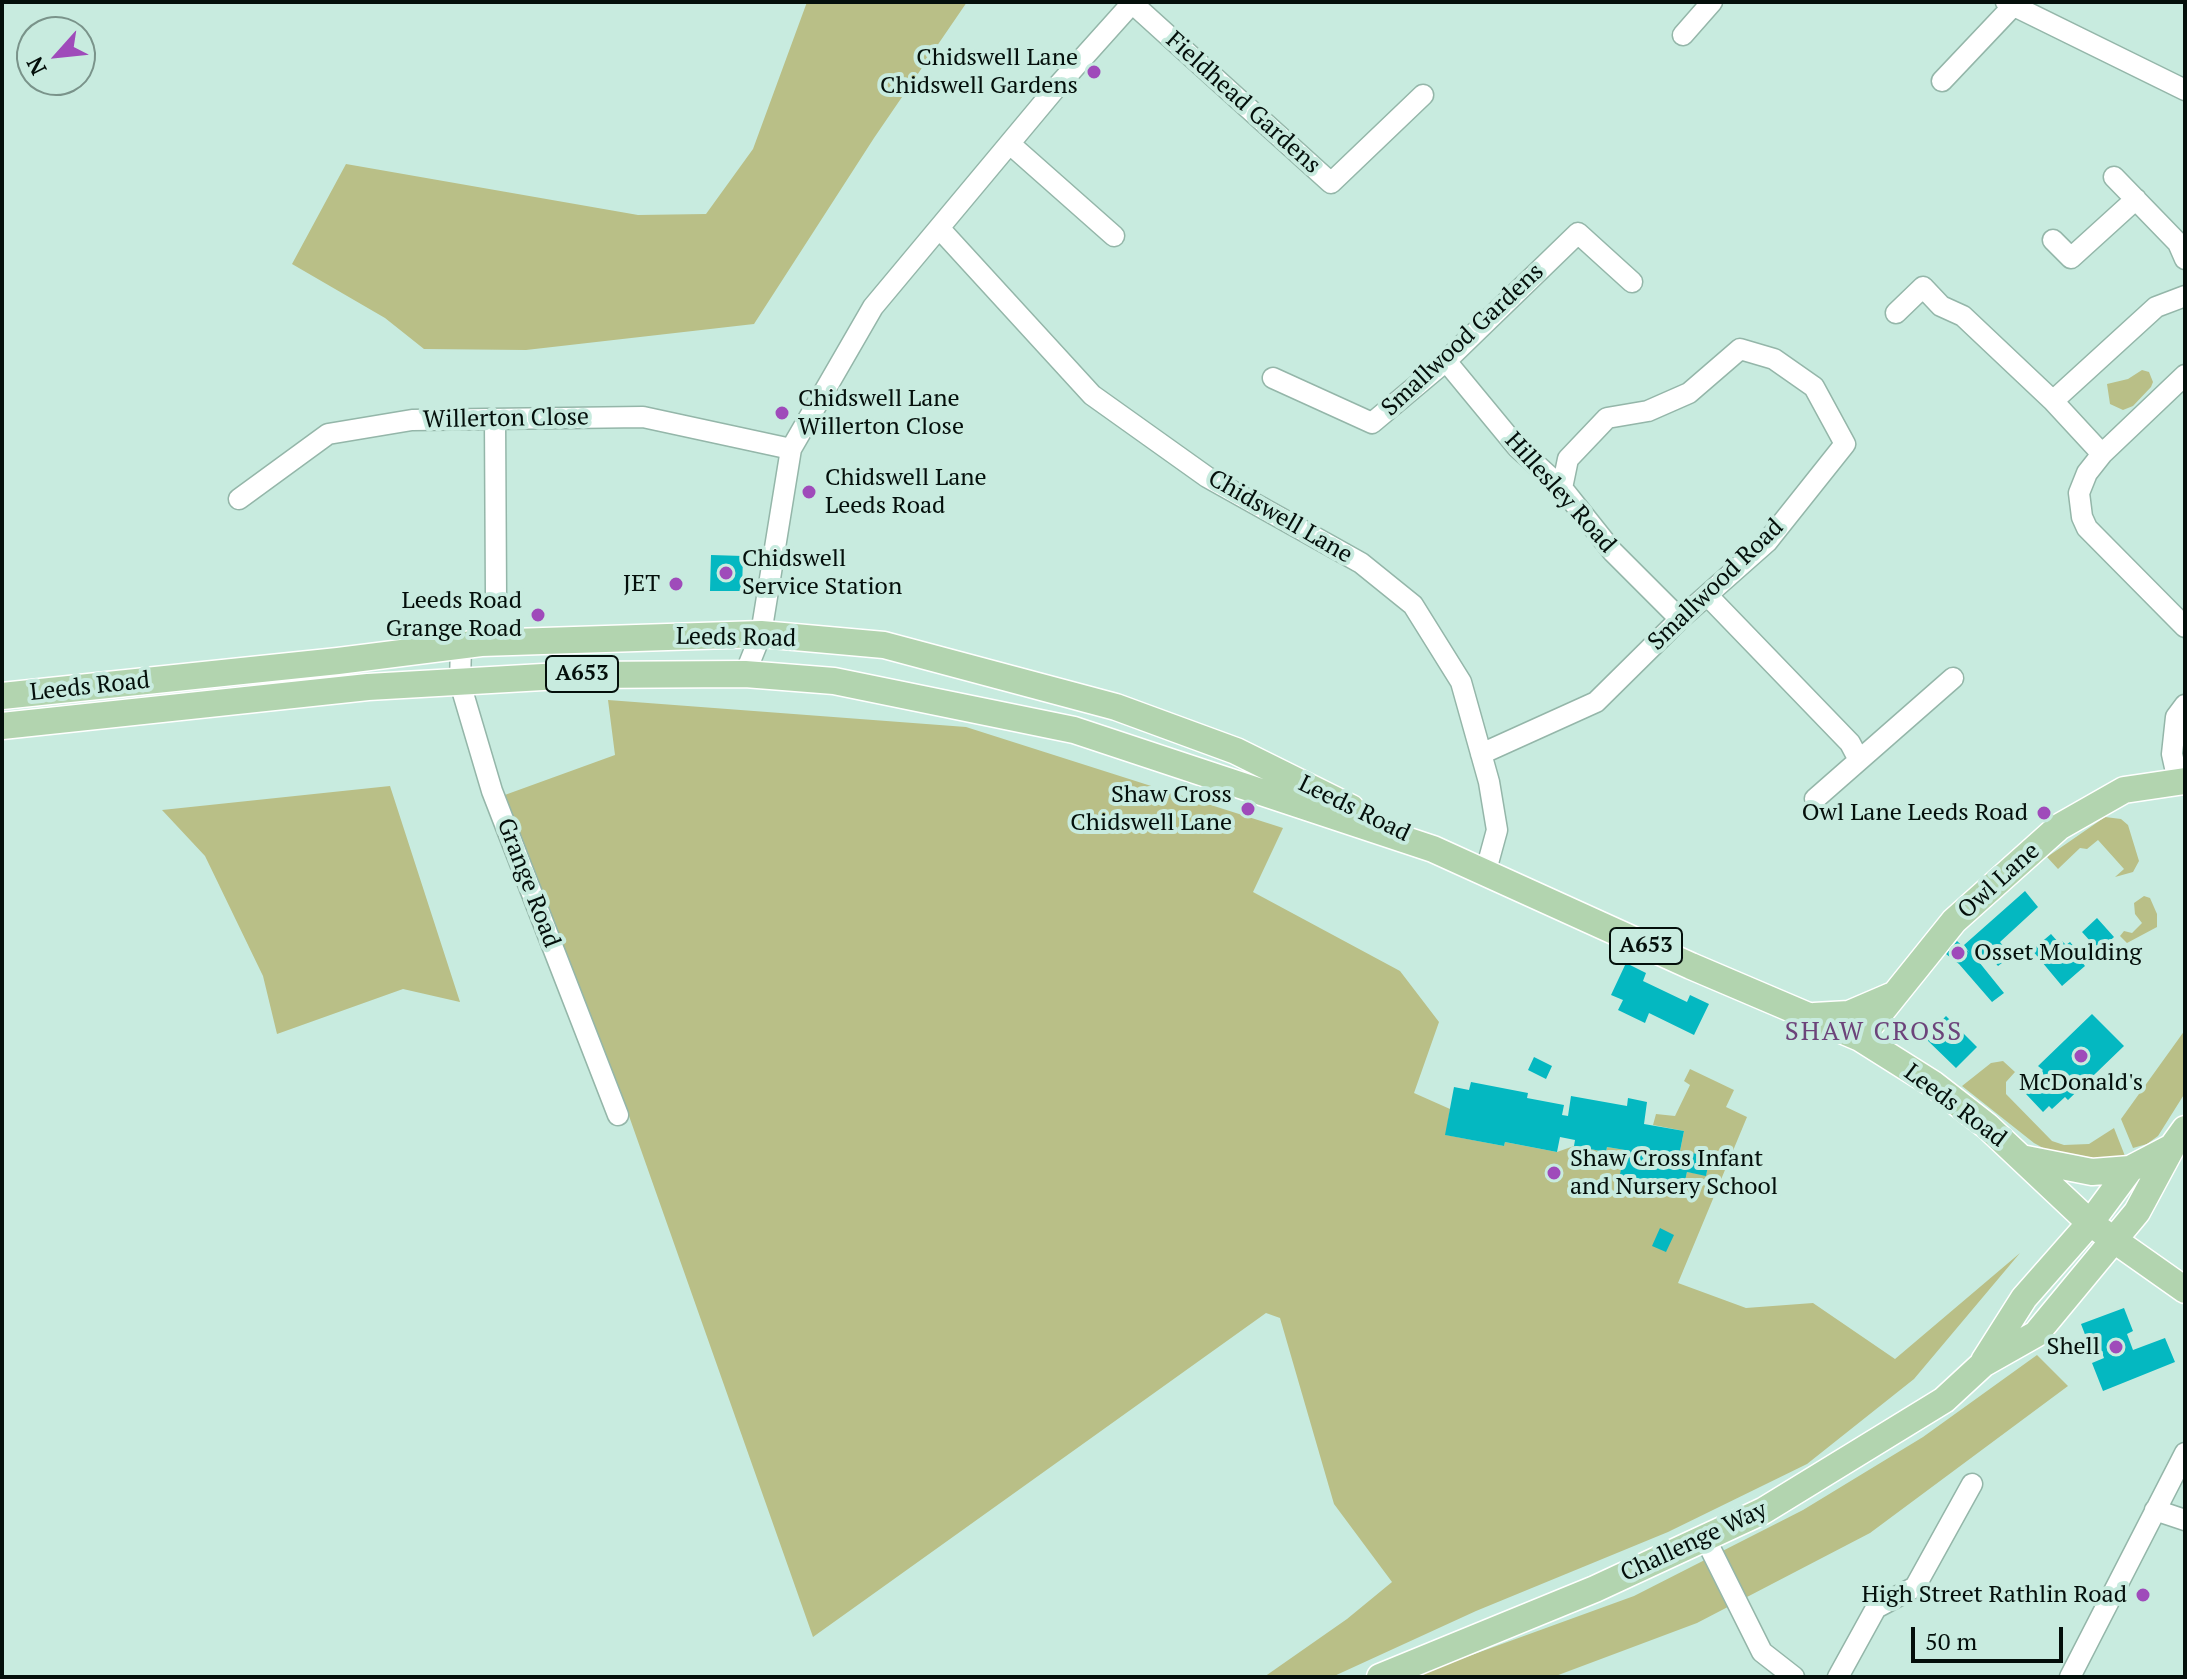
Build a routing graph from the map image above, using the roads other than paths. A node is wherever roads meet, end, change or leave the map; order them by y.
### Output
1 (1132, 2) edge
2 (1712, 2) edge
3 (2009, 4) edge
4 (1683, 35) dead end
5 (1942, 81) dead end
6 (2185, 90) edge
7 (1423, 95) dead end
8 (1010, 144) junction
9 (2114, 177) dead end
10 (2136, 199) junction
11 (940, 229) junction
12 (1114, 236) dead end
13 (2053, 240) dead end
14 (2185, 259) edge
15 (1632, 282) dead end
16 (2185, 296) edge
17 (1896, 313) dead end
18 (1446, 361) junction
19 (2185, 375) edge
20 (1273, 378) dead end
21 (2053, 401) junction
22 (495, 419) junction
23 (791, 449) junction
24 (2102, 454) junction
25 (1562, 488) junction
26 (239, 499) dead end
27 (496, 596) dead end
28 (1708, 596) junction
29 (1680, 619) junction
30 (2185, 627) edge
31 (761, 634) junction
32 (461, 645) junction
33 (745, 674) junction
34 (1953, 678) dead end
35 (460, 683) junction
36 (2, 696) edge
37 (2185, 705) edge
38 (2, 726) edge
39 (1481, 754) junction
40 (1859, 760) junction
41 (2181, 781) edge
42 (1815, 799) dead end
43 (1433, 849) junction
44 (1485, 874) junction
45 (1894, 995) junction
46 (1809, 1016) junction
47 (1860, 1038) junction
48 (618, 1115) dead end
49 (2178, 1138) edge
50 (2021, 1158) junction
51 (2130, 1169) junction
52 (2090, 1223) junction
53 (2114, 1241) junction
54 (2185, 1290) edge
55 (1983, 1364) junction
56 (2185, 1453) edge
57 (1972, 1484) dead end
58 (2155, 1510) junction
59 (2185, 1520) edge
60 (1705, 1538) junction
61 (1380, 1677) edge
62 (1794, 1677) edge
63 (1838, 1677) edge
64 (2070, 1677) edge

1 - 7 street, Fieldhead Gardens
1 - 8 street
2 - 4 street
3 - 5 street
3 - 6 street
8 - 11 street
8 - 12 street
9 - 10 street
10 - 13 street
10 - 14 street
11 - 23 street
11 - 39 street, Chidswell Lane
15 - 18 street, Smallwood Gardens
16 - 21 street
17 - 21 street
18 - 20 street, Smallwood Gardens
18 - 25 street, Hillesley Road
19 - 24 street
21 - 24 street
22 - 23 street, Willerton Close
22 - 26 street, Willerton Close
22 - 27 street
23 - 31 street
24 - 30 street
25 - 28 street, Smallwood Road
25 - 29 street, Hillesley Road
28 - 29 street, Smallwood Road
28 - 40 street
29 - 39 street, Smallwood Road
31 - 32 main road, Leeds Road / A653
31 - 33 street
31 - 43 main road, Leeds Road / A653
32 - 35 street, Grange Road
32 - 36 main road, Leeds Road / A653
33 - 35 main road, Leeds Road / A653
33 - 43 main road, Leeds Road / A653
34 - 40 street
35 - 38 main road, Leeds Road / A653
35 - 48 street, Grange Road
37 - 41 street, Owl Lane
39 - 44 street, Chidswell Lane
40 - 42 street
41 - 45 main road, Owl Lane
43 - 44 main road, Leeds Road / A653
44 - 46 main road, Leeds Road / A653
45 - 46 main road
45 - 47 main road, Owl Lane
46 - 47 main road, Leeds Road / A653
47 - 50 main road, Leeds Road / A653
49 - 51 main road
49 - 53 main road, Challenge Way
50 - 51 main road
50 - 52 main road, Leeds Road / A653
51 - 52 main road, Challenge Way
52 - 53 main road, Leeds Road / A653
52 - 55 main road, Challenge Way
53 - 54 main road, Leeds Road / A653
53 - 55 main road, Challenge Way
55 - 60 main road, Challenge Way
56 - 58 street
57 - 63 street
58 - 59 street
58 - 64 street
60 - 61 main road, Challenge Way
60 - 62 street

